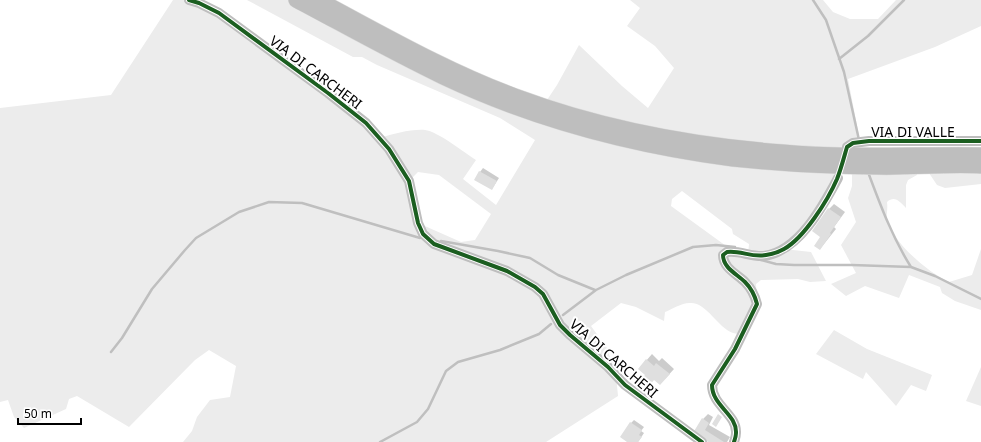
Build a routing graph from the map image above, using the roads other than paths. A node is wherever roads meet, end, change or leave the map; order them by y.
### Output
1 (189, 0) edge
2 (296, 0) edge
3 (319, 0) edge
4 (981, 141) edge
5 (855, 144) dead end
6 (981, 155) edge
7 (981, 166) edge
8 (838, 178) dead end
9 (702, 442) edge
10 (734, 442) edge

1 - 9 street, VIA DI CARCHERI
2 - 7 highway
3 - 6 highway
4 - 5 street, VIA DI VALLE
8 - 10 street

